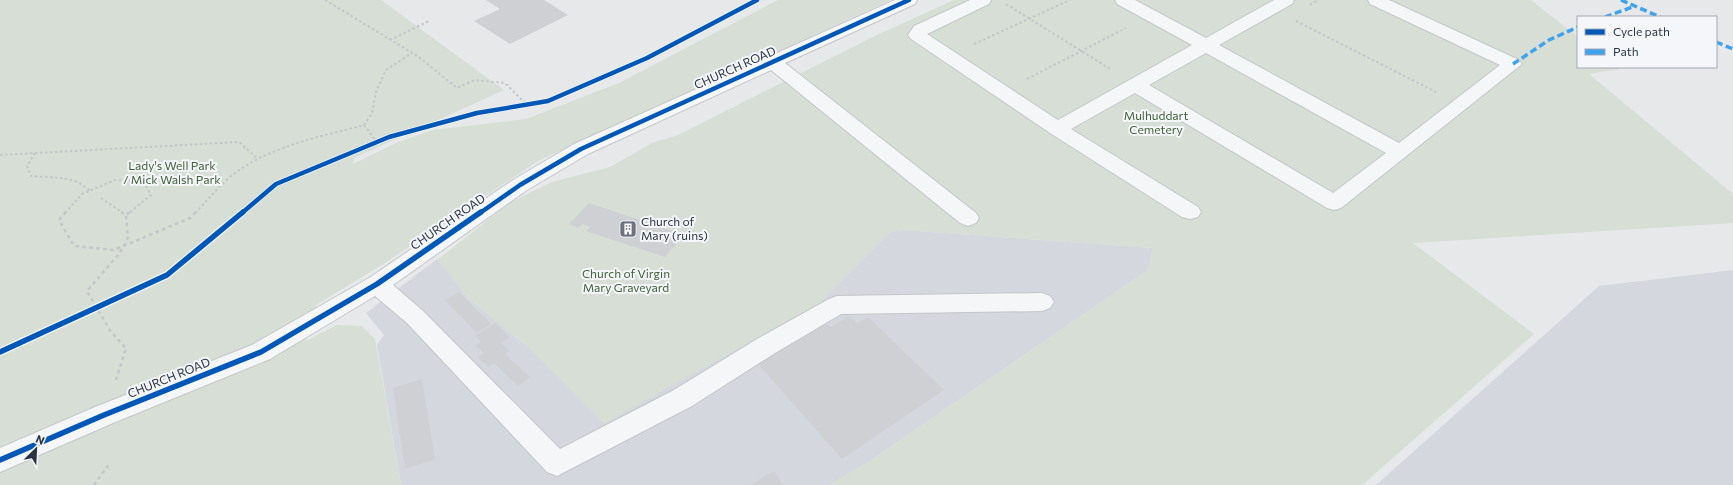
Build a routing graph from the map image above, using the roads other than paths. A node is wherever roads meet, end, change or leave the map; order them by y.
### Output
1 (909, 0) edge
2 (983, 0) edge
3 (1123, 0) edge
4 (1286, 0) edge
5 (1376, 0) edge
6 (1206, 46) junction
7 (772, 62) junction
8 (1136, 85) junction
9 (1057, 128) junction
10 (1400, 152) junction
11 (1190, 212) dead end
12 (968, 218) dead end
13 (377, 284) junction
14 (1042, 302) dead end
15 (0, 460) edge

1 - 7 street, CHURCH ROAD
2 - 9 street
3 - 6 street
4 - 6 street
5 - 10 street
6 - 8 street
6 - 10 street
7 - 12 street
7 - 13 street, CHURCH ROAD
8 - 9 street
8 - 10 street
9 - 11 street
13 - 14 street
13 - 15 street, CHURCH ROAD

